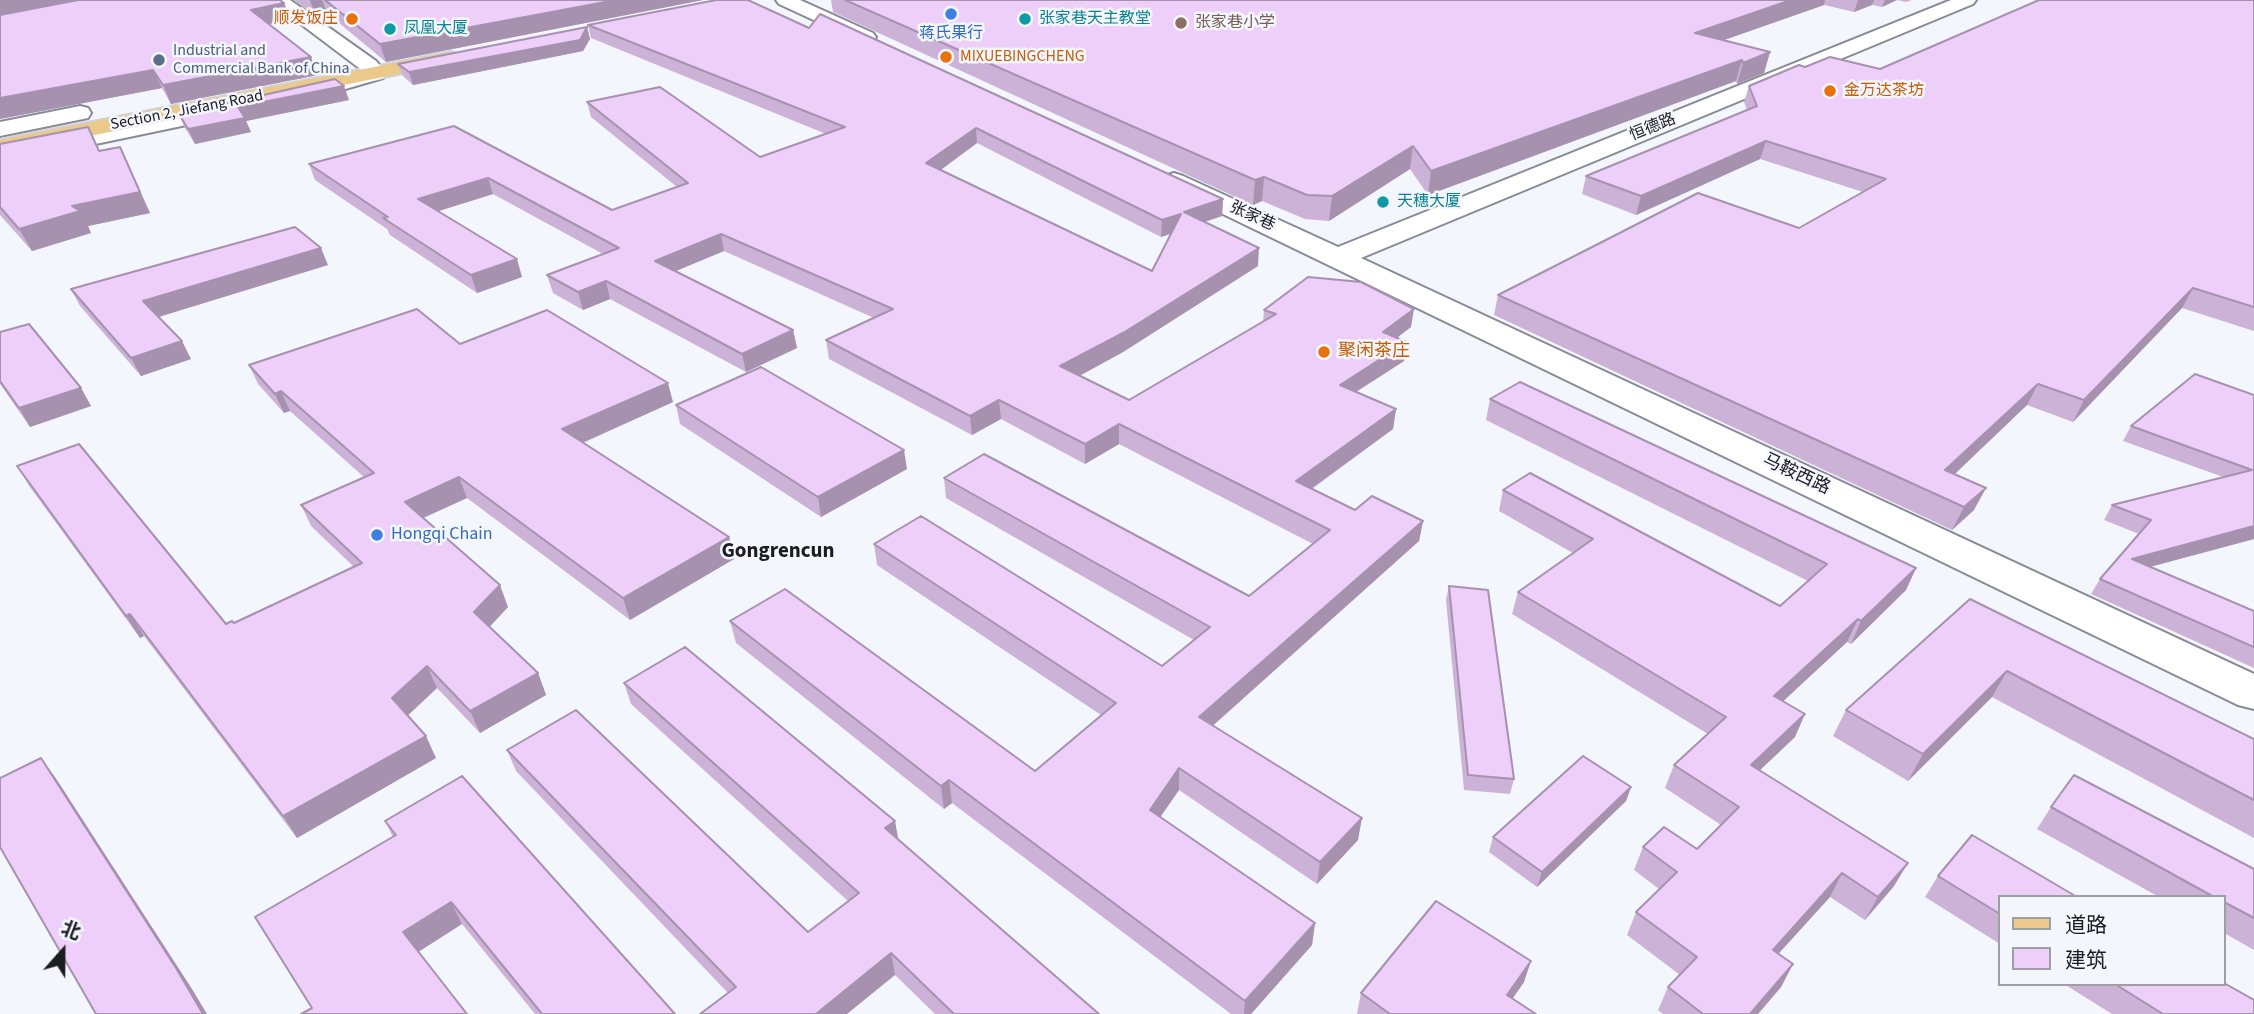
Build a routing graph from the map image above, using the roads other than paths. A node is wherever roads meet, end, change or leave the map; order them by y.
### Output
1 (278, 0) edge
2 (785, 0) edge
3 (1967, 0) edge
4 (883, 45) edge
5 (467, 50) edge
6 (372, 69) junction
7 (0, 129) edge
8 (0, 137) edge
9 (0, 147) edge
10 (0, 157) edge
11 (1154, 171) edge
12 (1339, 257) junction
13 (2254, 693) edge

1 - 6 street
2 - 4 street
3 - 12 street, 恒德路
5 - 6 main road, Section 2, Jiefang Road
6 - 7 street
6 - 8 main road, Section 2, Jiefang Road
6 - 9 main road, Section 2, Jiefang Road
6 - 10 street
11 - 12 street, 张家巷
12 - 13 street, 马鞍西路

